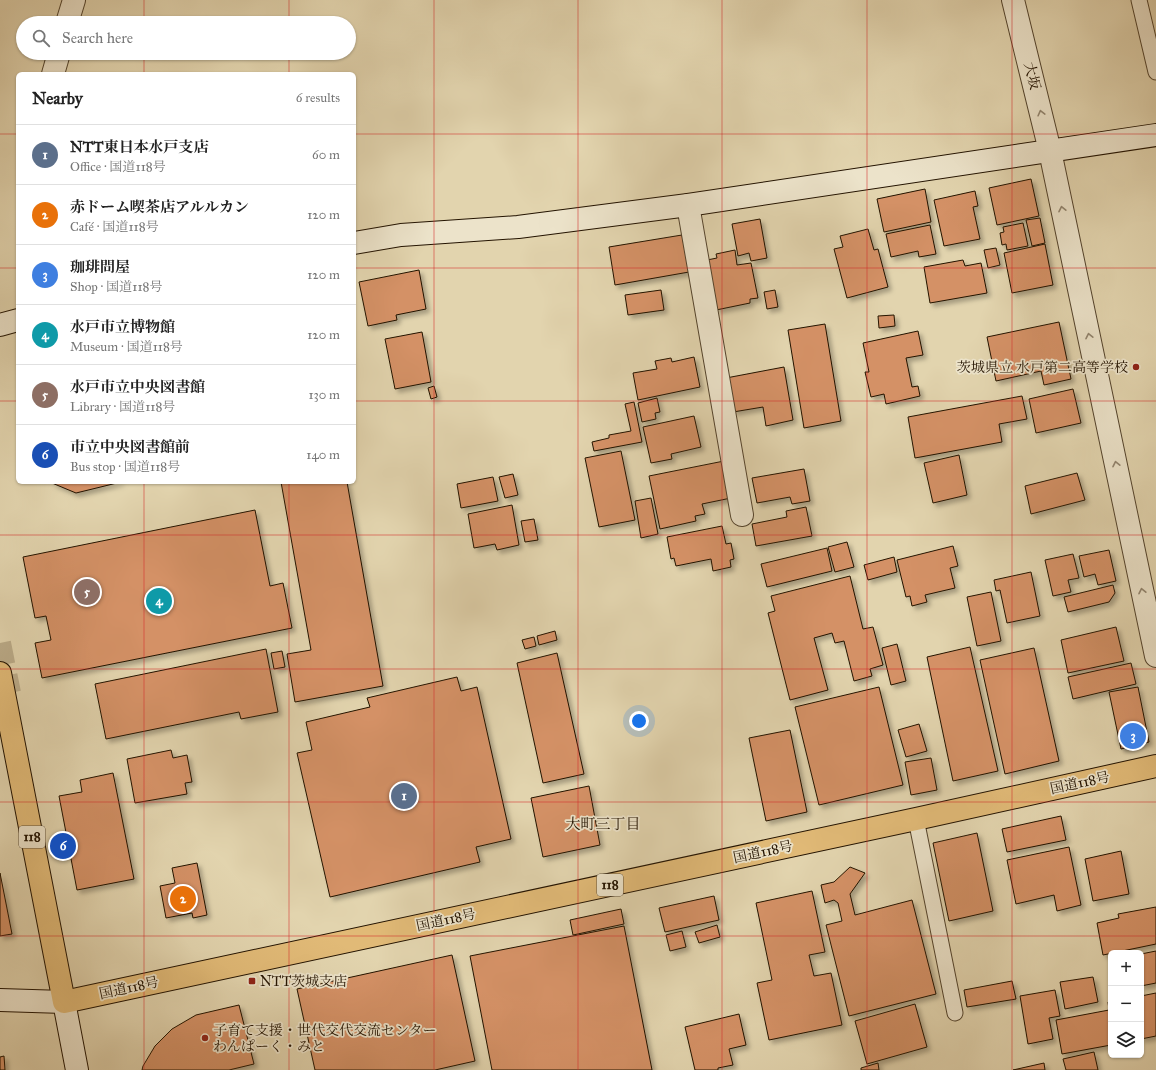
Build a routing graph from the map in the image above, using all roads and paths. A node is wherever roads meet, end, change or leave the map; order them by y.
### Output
1 (74, 0) edge
2 (1013, 0) edge
3 (1139, 0) edge
4 (69, 16) edge
5 (57, 60) edge
6 (54, 72) edge
7 (1156, 72) edge
8 (1156, 135) edge
9 (1050, 151) junction
10 (688, 205) junction
11 (356, 243) edge
12 (16, 321) edge
13 (0, 325) edge
14 (742, 515) dead end
15 (1156, 656) edge
16 (0, 673) tunnel mouth
17 (1156, 766) edge
18 (916, 819) junction
19 (0, 1000) edge
20 (64, 1002) junction
21 (955, 1013) dead end
22 (77, 1070) edge

1 - 4 street
9 -> 2 street, 大坂
3 - 7 lane
5 - 6 street
8 - 9 street
9 - 10 street
15 -> 9 street, 大坂
10 - 11 street
10 - 14 street
12 - 13 street
16 - 20 highway, 118
17 - 18 highway, 国道118号 / 118
18 - 20 highway, 国道118号 / 118
18 - 21 lane
19 - 20 street
20 - 22 street

